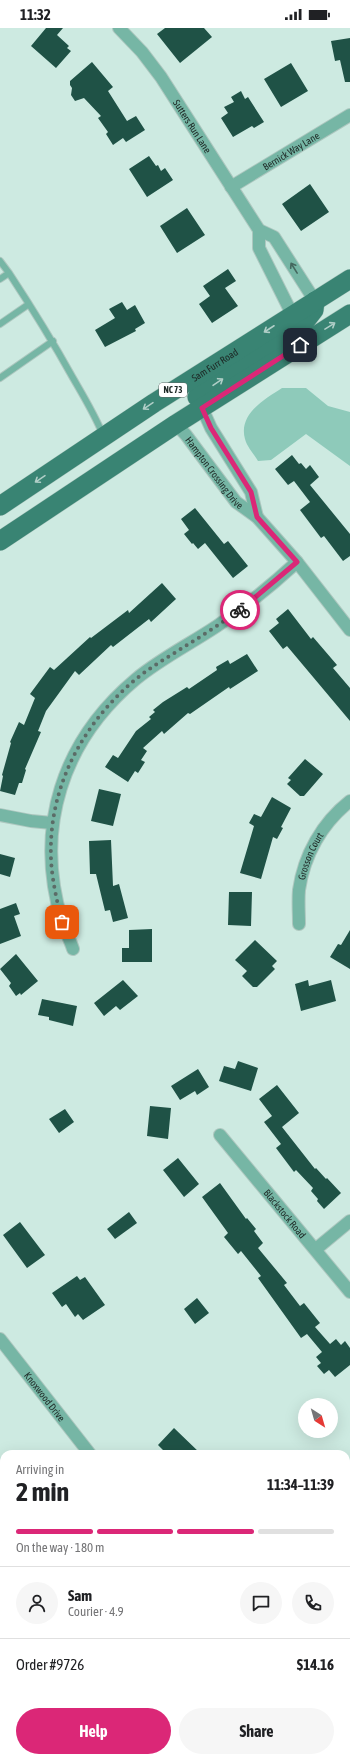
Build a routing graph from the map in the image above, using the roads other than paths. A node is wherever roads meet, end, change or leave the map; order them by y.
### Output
1 (119, 28) edge
2 (350, 115) edge
3 (231, 187) junction
4 (259, 230) junction
5 (0, 261) edge
6 (9, 273) junction
7 (0, 279) edge
8 (350, 279) edge
9 (315, 301) junction
10 (29, 304) junction
11 (292, 314) junction
12 (350, 314) edge
13 (0, 324) edge
14 (53, 341) junction
15 (0, 378) edge
16 (202, 408) junction
17 (176, 424) junction
18 (103, 436) junction
19 (87, 482) junction
20 (0, 506) edge
21 (257, 517) junction
22 (0, 541) edge
23 (297, 562) junction
24 (350, 630) edge
25 (350, 801) edge
26 (0, 815) edge
27 (52, 823) junction
28 (299, 924) dead end
29 (74, 949) dead end
30 (220, 1135) dead end
31 (350, 1222) edge
32 (316, 1249) junction
33 (350, 1292) edge
34 (0, 1339) edge
35 (87, 1450) edge

1 - 3 street, Sutters Run Lane
2 - 3 street, Bernick Way Lane
3 - 4 street, Sutters Run Lane
9 -> 4 street, Sutters Run Lane
4 - 11 street
5 - 6 lane
6 - 7 lane
6 - 10 lane
8 - 9 main road, Sam Furr Road / NC 73
9 - 11 main road, Sam Furr Road / NC 73
19 -> 9 main road
10 - 13 lane
10 - 14 lane
11 -> 18 main road, Sam Furr Road / NC 73
16 -> 12 main road
14 - 15 lane
14 - 18 lane
16 - 17 main road
16 - 21 street, Hampton Crossing Drive
17 - 19 main road
17 - 21 street, Hampton Crossing Drive
18 -> 20 main road, Sam Furr Road / NC 73
19 - 22 main road
21 - 23 street, Hampton Crossing Drive
23 - 24 street, Hampton Crossing Drive
23 - 27 street
25 - 28 street, Grosson Court
26 - 27 street
27 - 29 street
30 - 32 street, Blackstock Road
31 - 32 street
32 - 33 street, Blackstock Road
34 - 35 street, Knoxwood Drive

